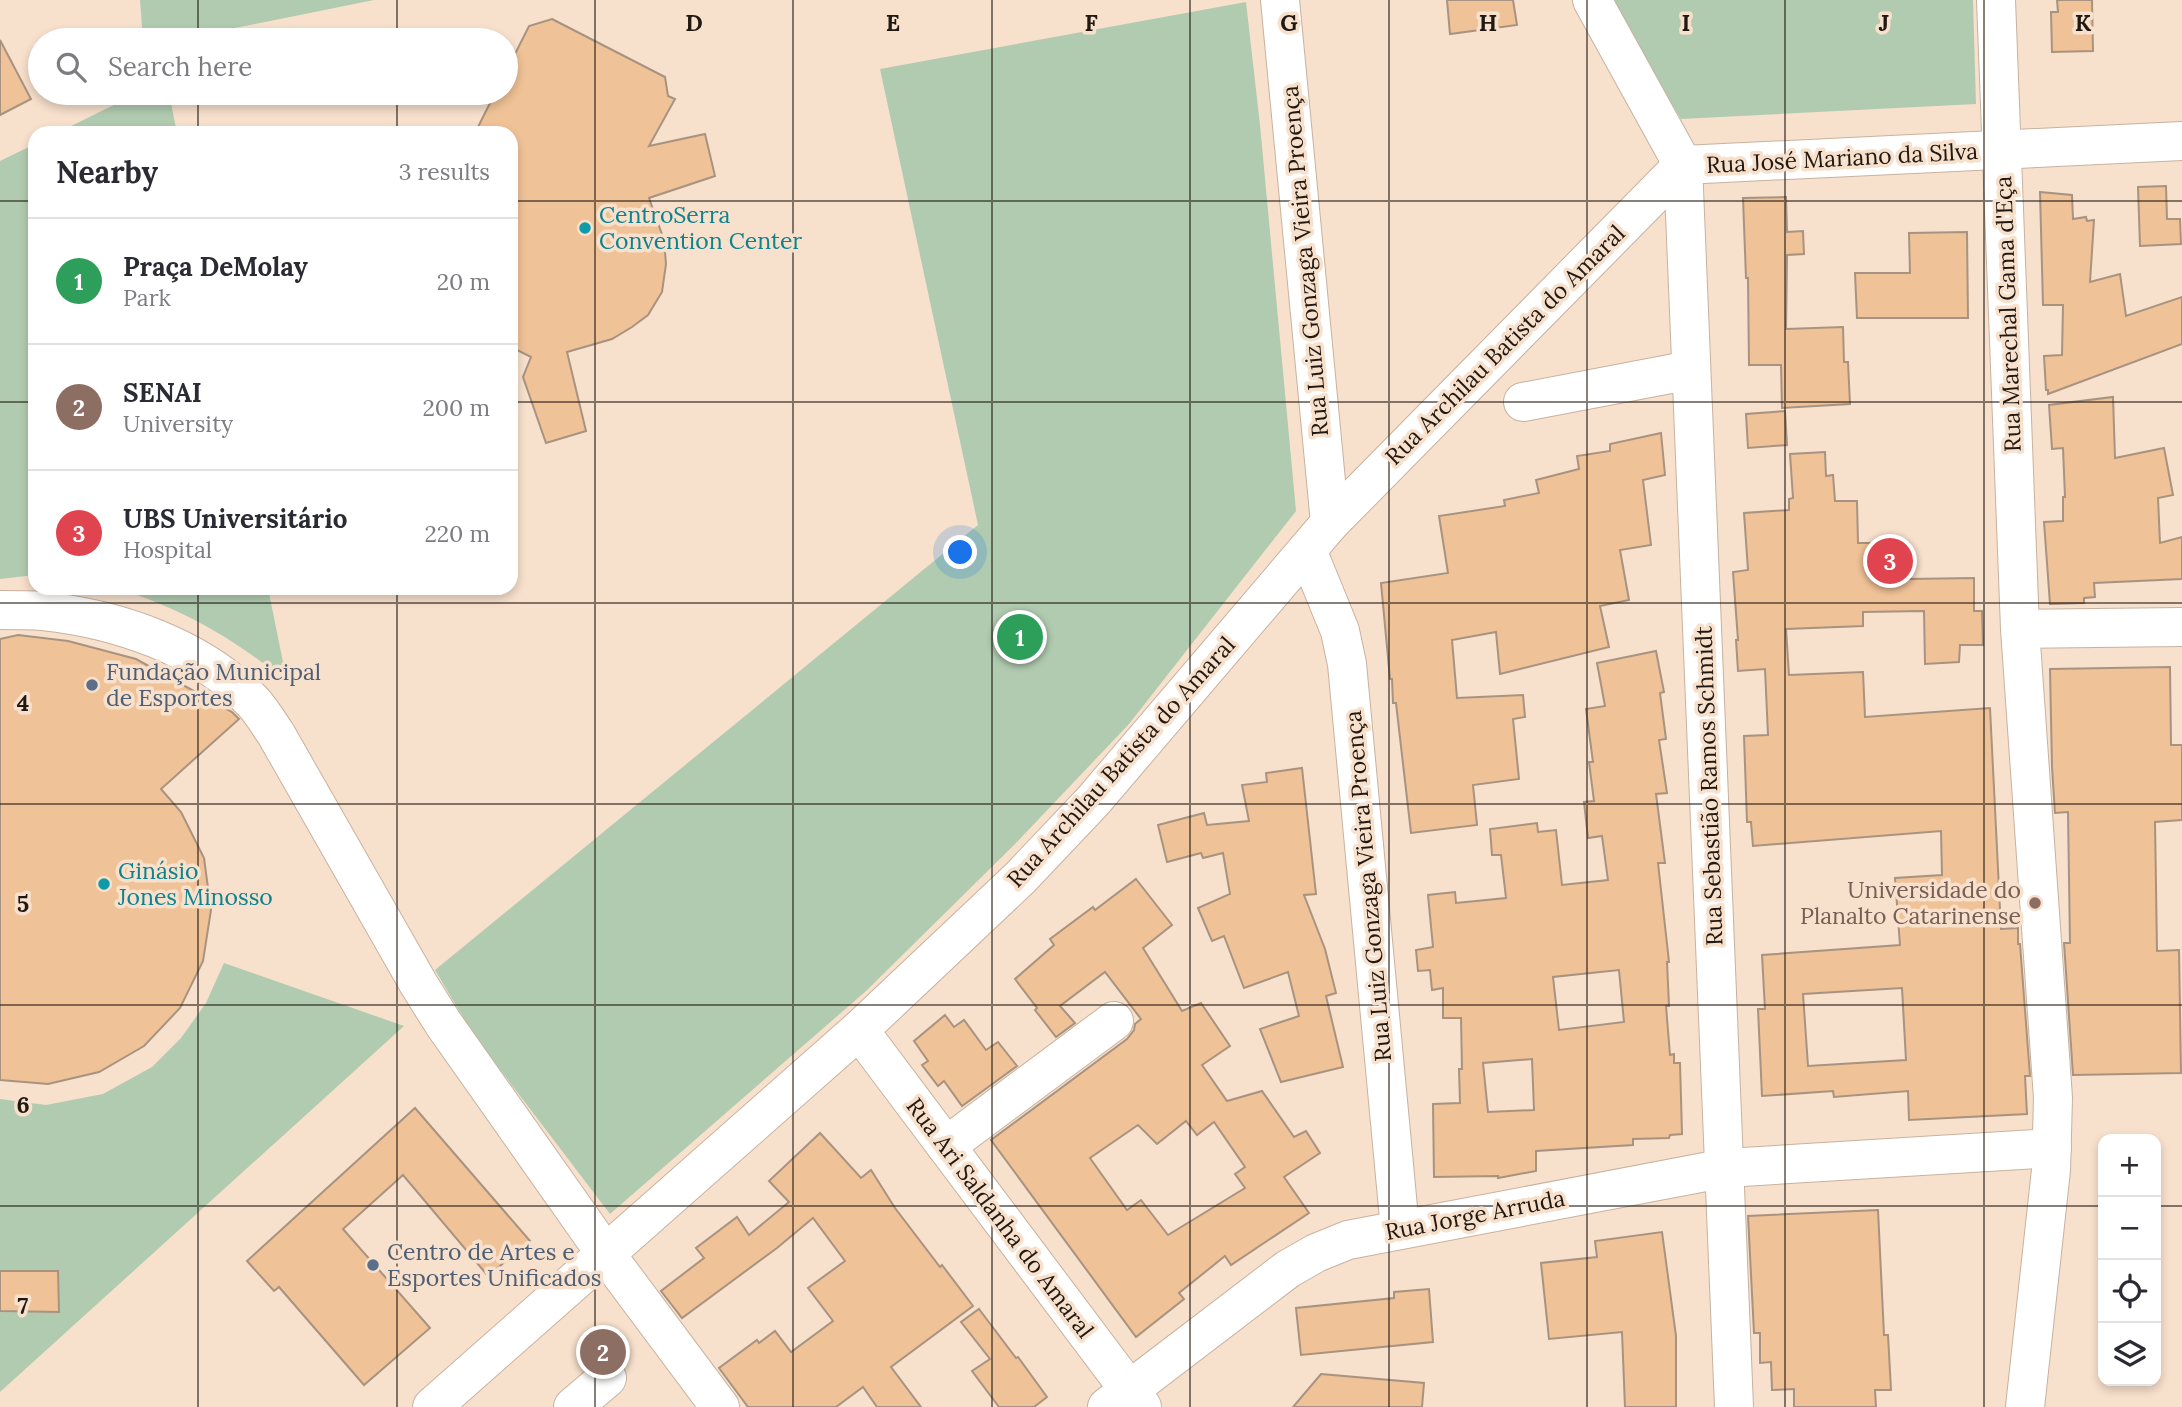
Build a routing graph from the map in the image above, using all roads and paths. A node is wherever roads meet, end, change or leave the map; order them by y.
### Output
1 (1280, 0) edge
2 (1592, 0) edge
3 (1996, 0) edge
4 (2182, 141) edge
5 (2002, 150) junction
6 (1683, 165) junction
7 (1691, 370) junction
8 (1523, 402) dead end
9 (1318, 536) junction
10 (0, 610) edge
11 (2182, 627) edge
12 (2020, 629) junction
13 (1114, 1021) dead end
14 (859, 1030) junction
15 (946, 1146) junction
16 (2052, 1149) junction
17 (1726, 1168) junction
18 (1400, 1229) junction
19 (605, 1253) junction
20 (607, 1378) dead end
21 (1126, 1401) edge
22 (432, 1407) edge
23 (573, 1407) edge
24 (720, 1407) edge
25 (1734, 1407) edge
26 (2025, 1407) edge

1 - 9 street, Rua Luiz Gonzaga Vieira Proença
2 - 6 street
3 - 5 street, Rua Marechal Gama d'Eça
4 - 5 street, Rua José Mariano da Silva
5 - 6 street, Rua José Mariano da Silva
5 - 12 street, Rua Marechal Gama d'Eça
6 - 7 street, Rua Sebastião Ramos Schmidt
6 - 9 street, Rua Archilau Batista do Amaral
7 - 8 street
7 - 17 street, Rua Sebastião Ramos Schmidt
9 - 14 street, Rua Archilau Batista do Amaral
9 - 18 street, Rua Luiz Gonzaga Vieira Proença
10 - 19 street
11 - 12 street
12 - 16 street, Rua Marechal Gama d'Eça
13 - 15 street
14 - 15 street, Rua Ari Saldanha do Amaral
14 - 19 street, Rua Archilau Batista do Amaral
15 - 21 street, Rua Ari Saldanha do Amaral
16 - 17 street, Rua Jorge Arruda
16 - 26 street, Rua Marechal Gama d'Eça
17 - 18 street, Rua Jorge Arruda
17 - 25 street, Rua Sebastião Ramos Schmidt
18 - 21 street, Rua Jorge Arruda
19 - 22 street, Rua Archilau Batista do Amaral
19 - 24 street
20 - 23 street

